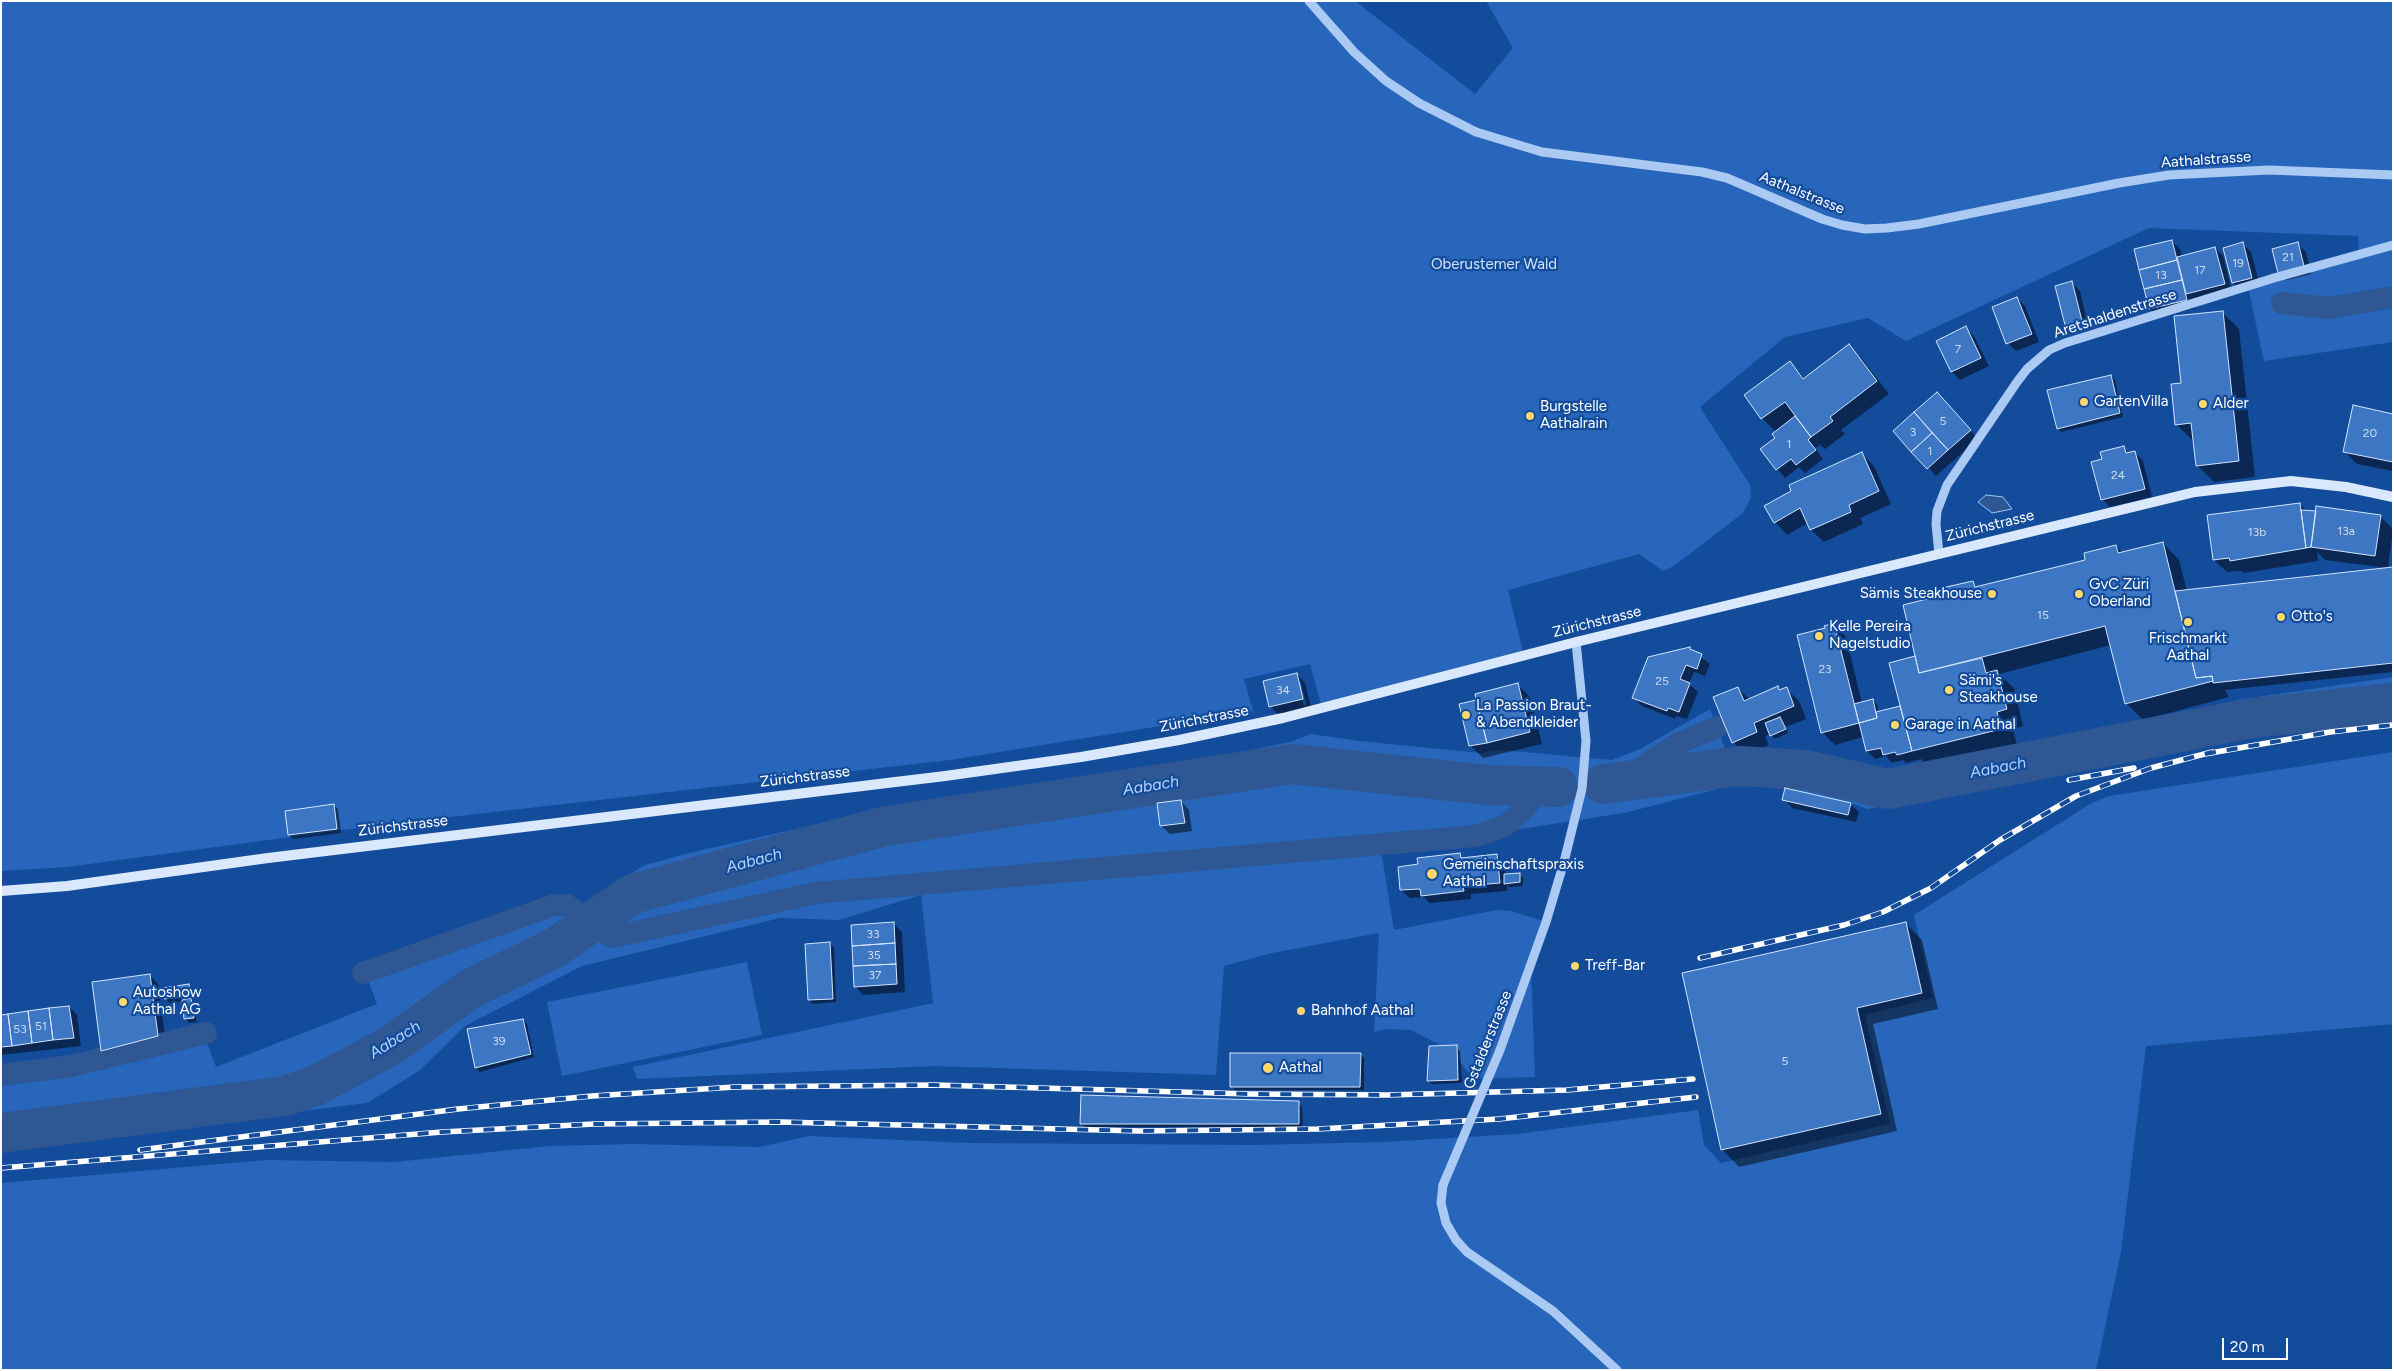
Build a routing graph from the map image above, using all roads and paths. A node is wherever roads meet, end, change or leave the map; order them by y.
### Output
1 (1309, 1) edge
2 (2393, 175) edge
3 (2393, 244) edge
4 (2393, 497) edge
5 (1938, 554) junction
6 (1576, 642) junction
7 (1, 891) edge
8 (1616, 1370) edge

1 - 2 street, Aathalstrasse
3 - 5 street, Aretshaldenstrasse
4 - 5 main road, Zürichstrasse
5 - 6 main road, Zürichstrasse
6 - 7 main road, Zürichstrasse
6 - 8 street, Gstalderstrasse, bridge

